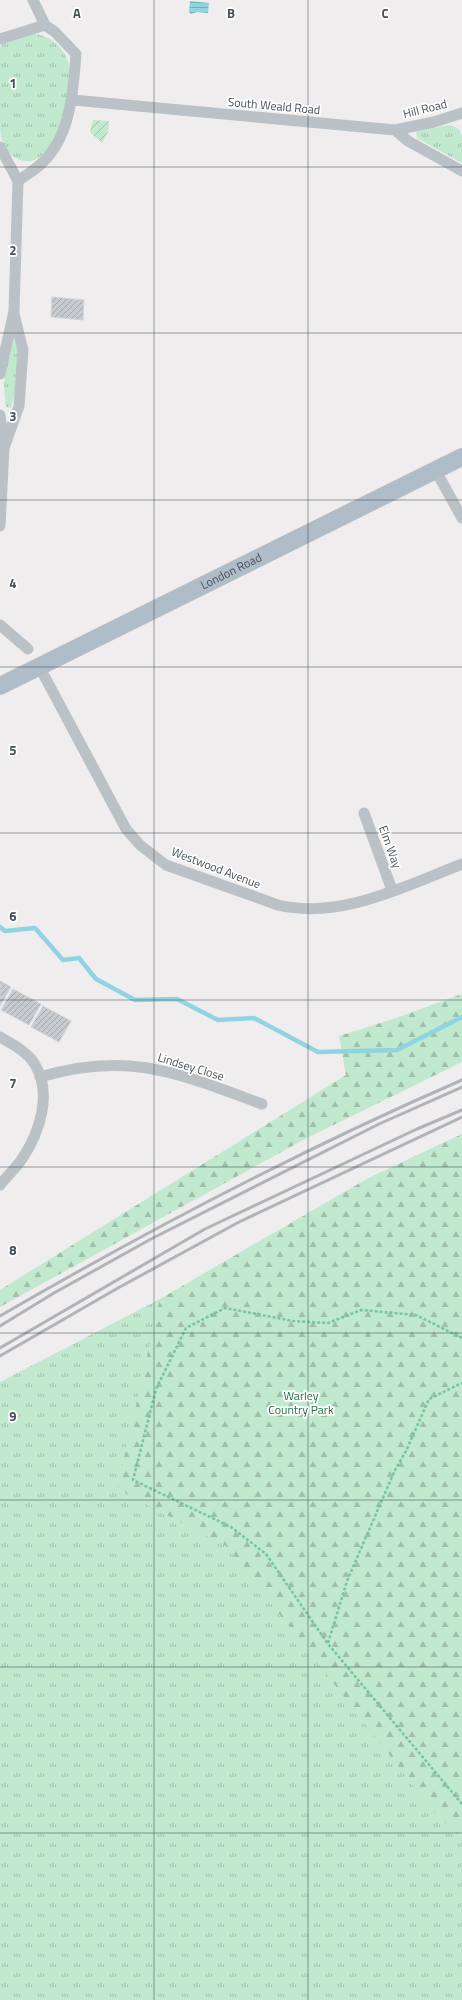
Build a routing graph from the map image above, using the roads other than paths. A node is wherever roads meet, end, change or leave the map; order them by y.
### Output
1 (33, 0) edge
2 (45, 25) junction
3 (0, 39) edge
4 (73, 100) junction
5 (462, 114) edge
6 (395, 130) junction
7 (0, 148) edge
8 (462, 171) edge
9 (18, 181) junction
10 (14, 311) junction
11 (0, 374) edge
12 (0, 415) edge
13 (4, 448) junction
14 (462, 457) edge
15 (436, 471) junction
16 (462, 518) edge
17 (0, 526) edge
18 (0, 625) edge
19 (28, 649) dead end
20 (39, 666) junction
21 (0, 686) edge
22 (364, 813) dead end
23 (462, 864) edge
24 (392, 890) junction
25 (0, 1037) edge
26 (40, 1077) junction
27 (262, 1104) dead end
28 (0, 1184) edge

1 - 2 street
2 - 3 street
2 - 4 street
4 - 6 street, South Weald Road
4 - 9 street
5 - 6 street, Hill Road
6 - 8 street
7 - 9 street
9 - 10 street
10 - 11 street
10 - 13 street
12 - 13 street
13 - 17 street
14 - 15 main road, London Road
15 - 16 street
15 - 20 main road, London Road
18 - 19 street
20 - 21 main road, London Road
20 - 24 street, Westwood Avenue
22 - 24 street, Elm Way
23 - 24 street, Westwood Avenue
25 - 26 street
26 - 27 street, Lindsey Close
26 - 28 street

